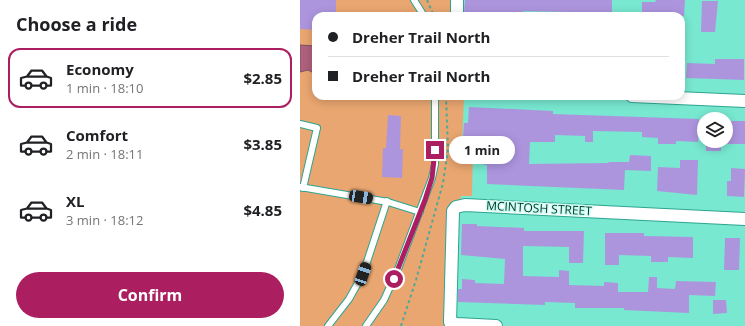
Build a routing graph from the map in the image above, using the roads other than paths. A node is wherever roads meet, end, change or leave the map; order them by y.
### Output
1 (414, 0) edge
2 (457, 0) edge
3 (422, 12) edge
4 (457, 12) edge
5 (685, 98) edge
6 (435, 100) edge
7 (745, 101) edge
8 (300, 124) edge
9 (301, 187) edge
10 (387, 201) junction
11 (420, 212) junction
12 (745, 219) edge
13 (328, 326) edge
14 (366, 326) edge
15 (496, 326) edge

1 - 3 lane
2 - 4 street
5 - 7 street
6 - 11 lane
8 - 9 lane
9 - 10 lane
10 - 11 lane
10 - 13 lane
11 - 14 lane
12 - 15 street, MCINTOSH STREET

